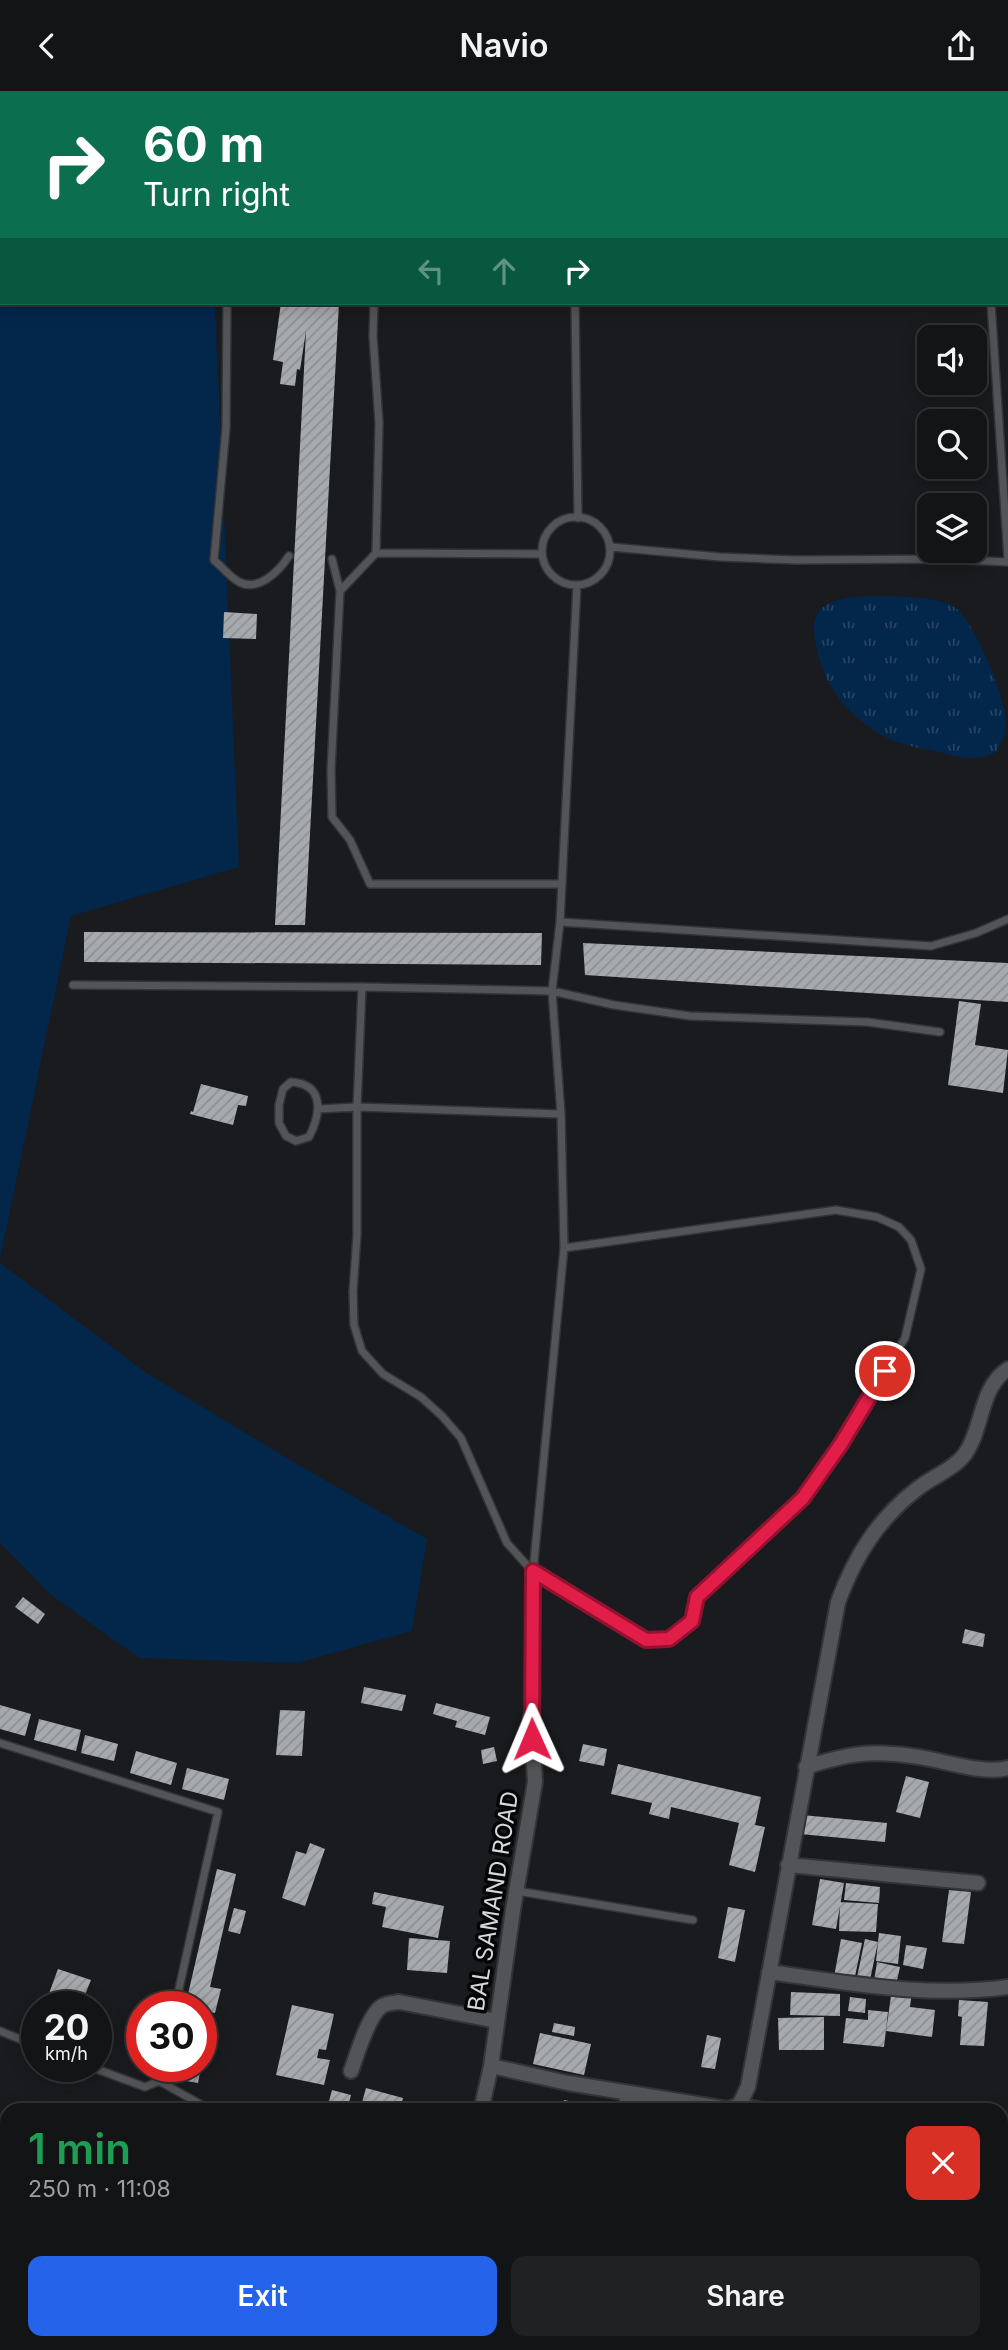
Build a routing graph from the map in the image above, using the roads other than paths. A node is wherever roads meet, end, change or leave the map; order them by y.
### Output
1 (227, 305) edge
2 (374, 305) edge
3 (575, 305) edge
4 (991, 305) edge
5 (1005, 451) edge
6 (578, 518) junction
7 (611, 547) junction
8 (376, 553) junction
9 (542, 554) junction
10 (289, 556) dead end
11 (332, 559) dead end
12 (1008, 560) edge
13 (577, 585) junction
14 (340, 591) junction
15 (561, 884) junction
16 (1005, 921) edge
17 (560, 922) junction
18 (73, 985) dead end
19 (362, 988) junction
20 (552, 992) junction
21 (940, 1032) dead end
22 (357, 1107) junction
23 (318, 1109) junction
24 (561, 1114) junction
25 (564, 1248) junction
26 (1008, 1369) edge
27 (533, 1571) junction
28 (531, 1717) joint
29 (0, 1743) edge
30 (806, 1767) junction
31 (1004, 1769) edge
32 (788, 1865) junction
33 (978, 1882) dead end
34 (516, 1891) junction
35 (693, 1920) dead end
36 (769, 1972) junction
37 (1007, 1987) edge
38 (179, 1991) edge
39 (497, 2021) junction
40 (0, 2031) edge
41 (21, 2040) edge
42 (491, 2066) junction
43 (351, 2071) dead end
44 (130, 2082) edge
45 (157, 2082) edge
46 (161, 2082) edge
47 (628, 2094) junction
48 (198, 2103) edge
49 (483, 2103) edge
50 (626, 2103) edge
51 (688, 2103) edge
52 (746, 2103) edge

1 - 10 lane
2 - 8 lane
3 - 6 lane
4 - 5 lane
5 - 12 lane
6 - 7 lane
6 - 9 lane
7 - 12 lane
7 - 13 lane
8 - 9 lane
8 - 14 lane
9 - 13 lane
11 - 14 lane
13 - 15 lane, BAL SAMAND ROAD
14 - 15 lane
15 - 17 lane, BAL SAMAND ROAD
16 - 17 lane
17 - 20 lane, BAL SAMAND ROAD
18 - 19 lane
19 - 20 lane
19 - 22 lane
20 - 21 lane
20 - 24 lane, BAL SAMAND ROAD
22 - 23 lane
22 - 24 lane
22 - 27 lane
23 - 23 lane
24 - 25 lane, BAL SAMAND ROAD
25 - 27 lane, BAL SAMAND ROAD
25 - 27 lane
26 - 30 street
27 - 28 lane, BAL SAMAND ROAD
28 - 34 street, BAL SAMAND ROAD
29 - 38 lane
30 - 31 street
30 - 32 street
32 - 33 street
32 - 36 street
34 - 35 lane
34 - 39 street, BAL SAMAND ROAD
36 - 37 street
36 - 52 street
39 - 42 street, BAL SAMAND ROAD
39 - 43 street
40 - 41 lane
42 - 47 street
42 - 49 street, BAL SAMAND ROAD
44 - 45 lane
46 - 48 lane
47 - 50 street
47 - 51 street

